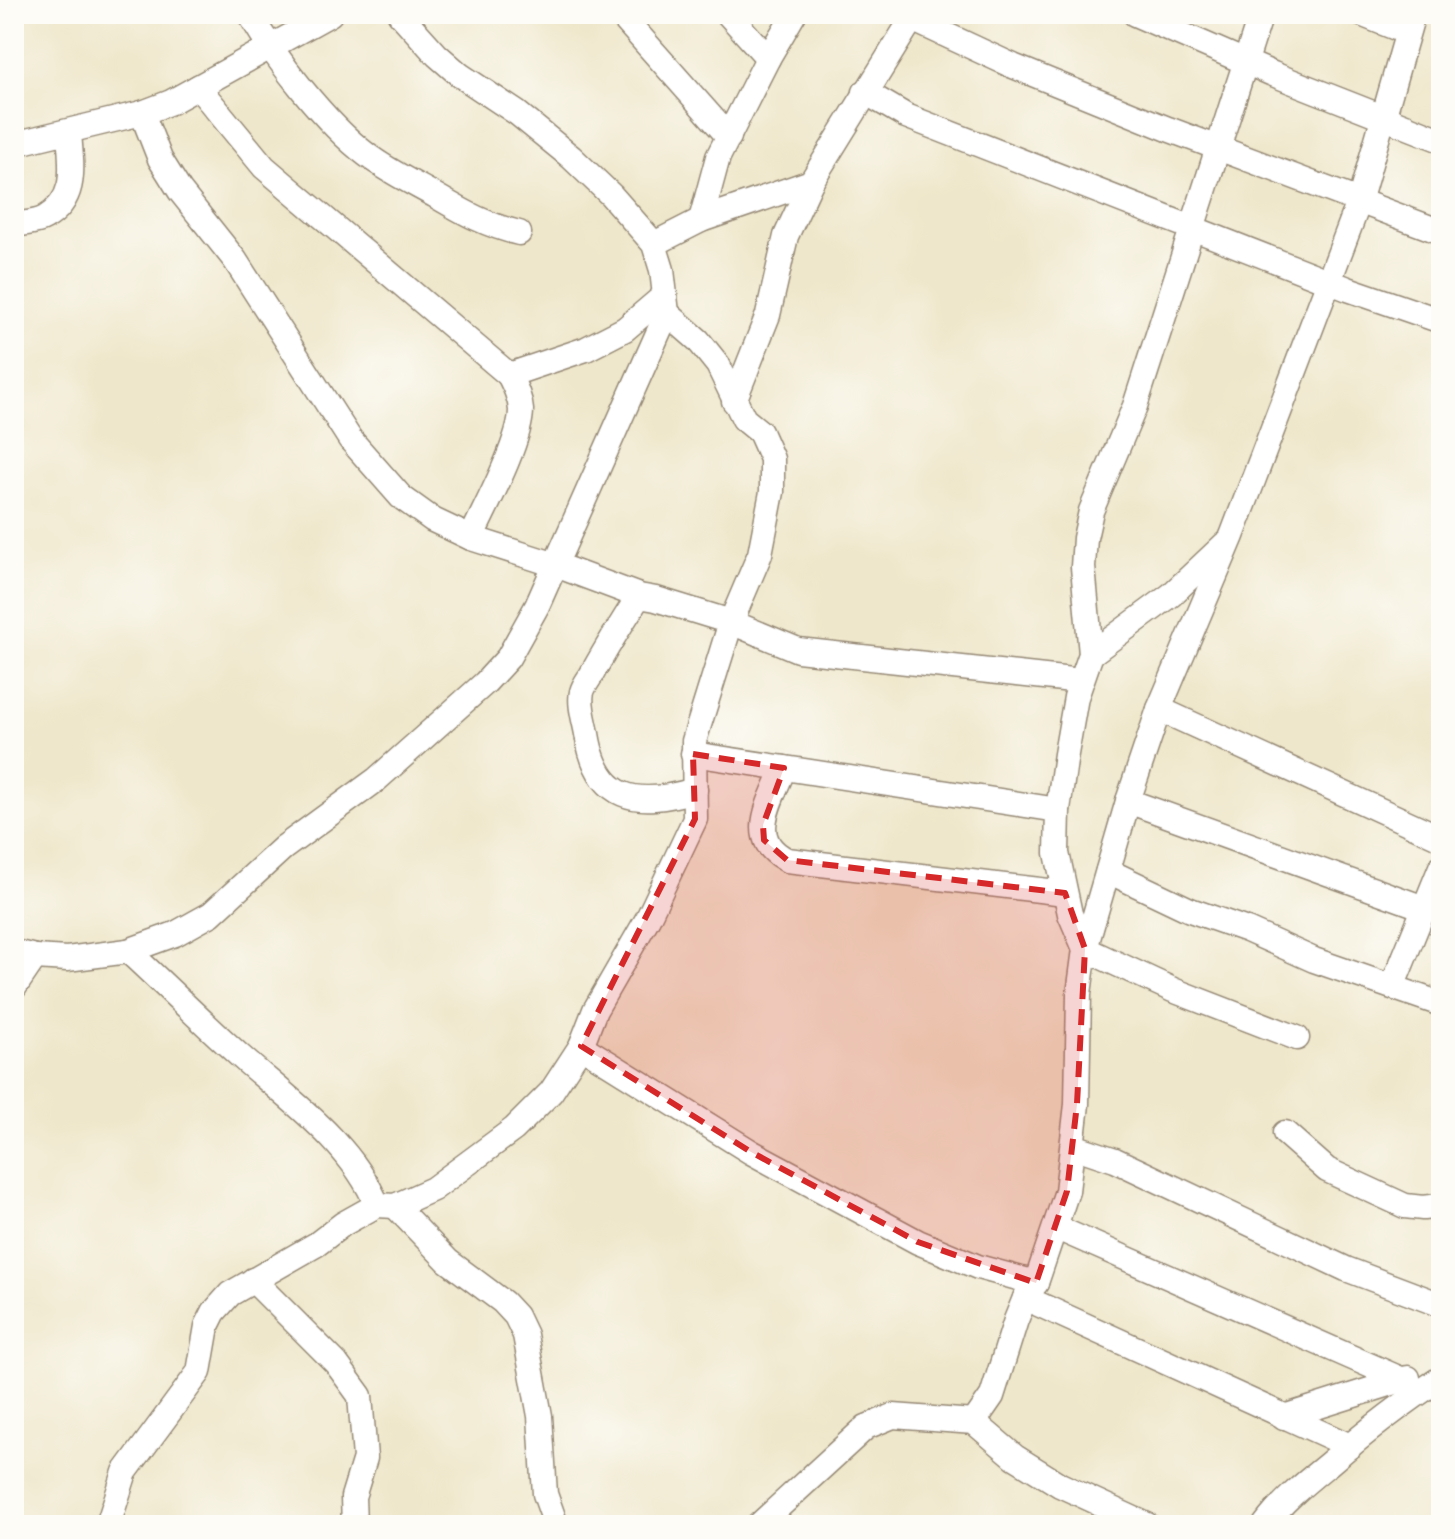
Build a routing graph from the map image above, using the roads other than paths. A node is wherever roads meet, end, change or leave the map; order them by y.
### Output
1 (250, 14) edge
2 (330, 14) edge
3 (400, 14) edge
4 (620, 14) edge
5 (728, 14) edge
6 (794, 14) edge
7 (1135, 14) edge
8 (1261, 14) edge
9 (1361, 14) edge
10 (913, 16) edge
11 (1409, 23) edge
12 (268, 47) junction
13 (768, 58) junction
14 (1247, 62) junction
15 (198, 87) junction
16 (865, 92) junction
17 (142, 113) junction
18 (1384, 117) junction
19 (69, 132) junction
20 (729, 137) junction
21 (1441, 140) edge
22 (14, 144) edge
23 (1219, 148) junction
24 (811, 182) junction
25 (1359, 202) junction
26 (701, 220) junction
27 (14, 225) edge
28 (1194, 228) junction
29 (1441, 232) edge
30 (519, 233) dead end
31 (654, 244) junction
32 (1329, 281) junction
33 (666, 304) junction
34 (1441, 321) edge
35 (509, 375) junction
36 (734, 401) junction
37 (1232, 536) junction
38 (471, 538) junction
39 (556, 565) junction
40 (639, 596) junction
41 (731, 622) junction
42 (1091, 654) junction
43 (1081, 681) junction
44 (1159, 709) junction
45 (693, 754) junction
46 (784, 768) junction
47 (695, 790) junction
48 (1128, 801) junction
49 (1058, 810) junction
50 (1441, 838) edge
51 (1441, 867) edge
52 (1108, 871) junction
53 (1065, 893) junction
54 (1424, 908) junction
55 (1085, 949) junction
56 (128, 951) junction
57 (25, 954) edge
58 (1393, 985) junction
59 (14, 988) edge
60 (1441, 1004) edge
61 (1297, 1038) dead end
62 (581, 1046) junction
63 (1285, 1133) dead end
64 (1073, 1146) junction
65 (386, 1205) junction
66 (1441, 1206) edge
67 (1057, 1228) junction
68 (253, 1280) junction
69 (1030, 1290) junction
70 (1441, 1305) edge
71 (1441, 1368) edge
72 (1441, 1378) edge
73 (1403, 1380) junction
74 (1284, 1417) junction
75 (974, 1422) junction
76 (1350, 1446) junction
77 (108, 1525) edge
78 (354, 1525) edge
79 (556, 1525) edge
80 (759, 1525) edge
81 (1147, 1525) edge
82 (1265, 1525) edge

1 - 12 street
2 - 12 street
3 - 31 street
4 - 20 street
5 - 13 street
6 - 13 street
7 - 14 street
8 - 14 street
9 - 11 street
10 - 16 street
10 - 23 street
11 - 18 street
12 - 15 street
12 - 30 street
13 - 20 street
14 - 18 street
14 - 23 street
15 - 17 street
15 - 35 street
16 - 24 street
16 - 28 street
17 - 19 street
17 - 38 street
18 - 21 street
18 - 25 street
19 - 22 street
19 - 27 street
20 - 26 street
23 - 25 street
23 - 28 street
24 - 26 street
24 - 36 street
25 - 29 street
25 - 32 street
26 - 31 street
28 - 32 street
28 - 42 street
31 - 33 street
32 - 34 street
32 - 37 street
33 - 35 street
33 - 36 street
33 - 39 street
35 - 38 street
36 - 41 street
37 - 42 street
37 - 44 street
38 - 39 street
39 - 40 street
39 - 56 street
40 - 41 street
40 - 47 street
41 - 43 street
41 - 45 street
42 - 43 street
43 - 49 street
44 - 48 street
44 - 50 street
45 - 46 street
45 - 47 street
46 - 49 street
46 - 53 street
47 - 62 street
48 - 52 street
48 - 54 street
49 - 53 street
51 - 54 street
52 - 55 street
52 - 58 street
53 - 55 street
54 - 58 street
55 - 61 street
55 - 64 street
56 - 57 street
56 - 65 street
57 - 59 street
58 - 60 street
62 - 65 street
62 - 69 street
63 - 66 street
64 - 67 street
64 - 70 street
65 - 68 street
65 - 79 street
67 - 69 street
67 - 73 street
68 - 77 street
68 - 78 street
69 - 74 street
69 - 75 street
71 - 73 street
72 - 76 street
73 - 74 street
74 - 76 street
75 - 80 street
75 - 81 street
76 - 82 street

